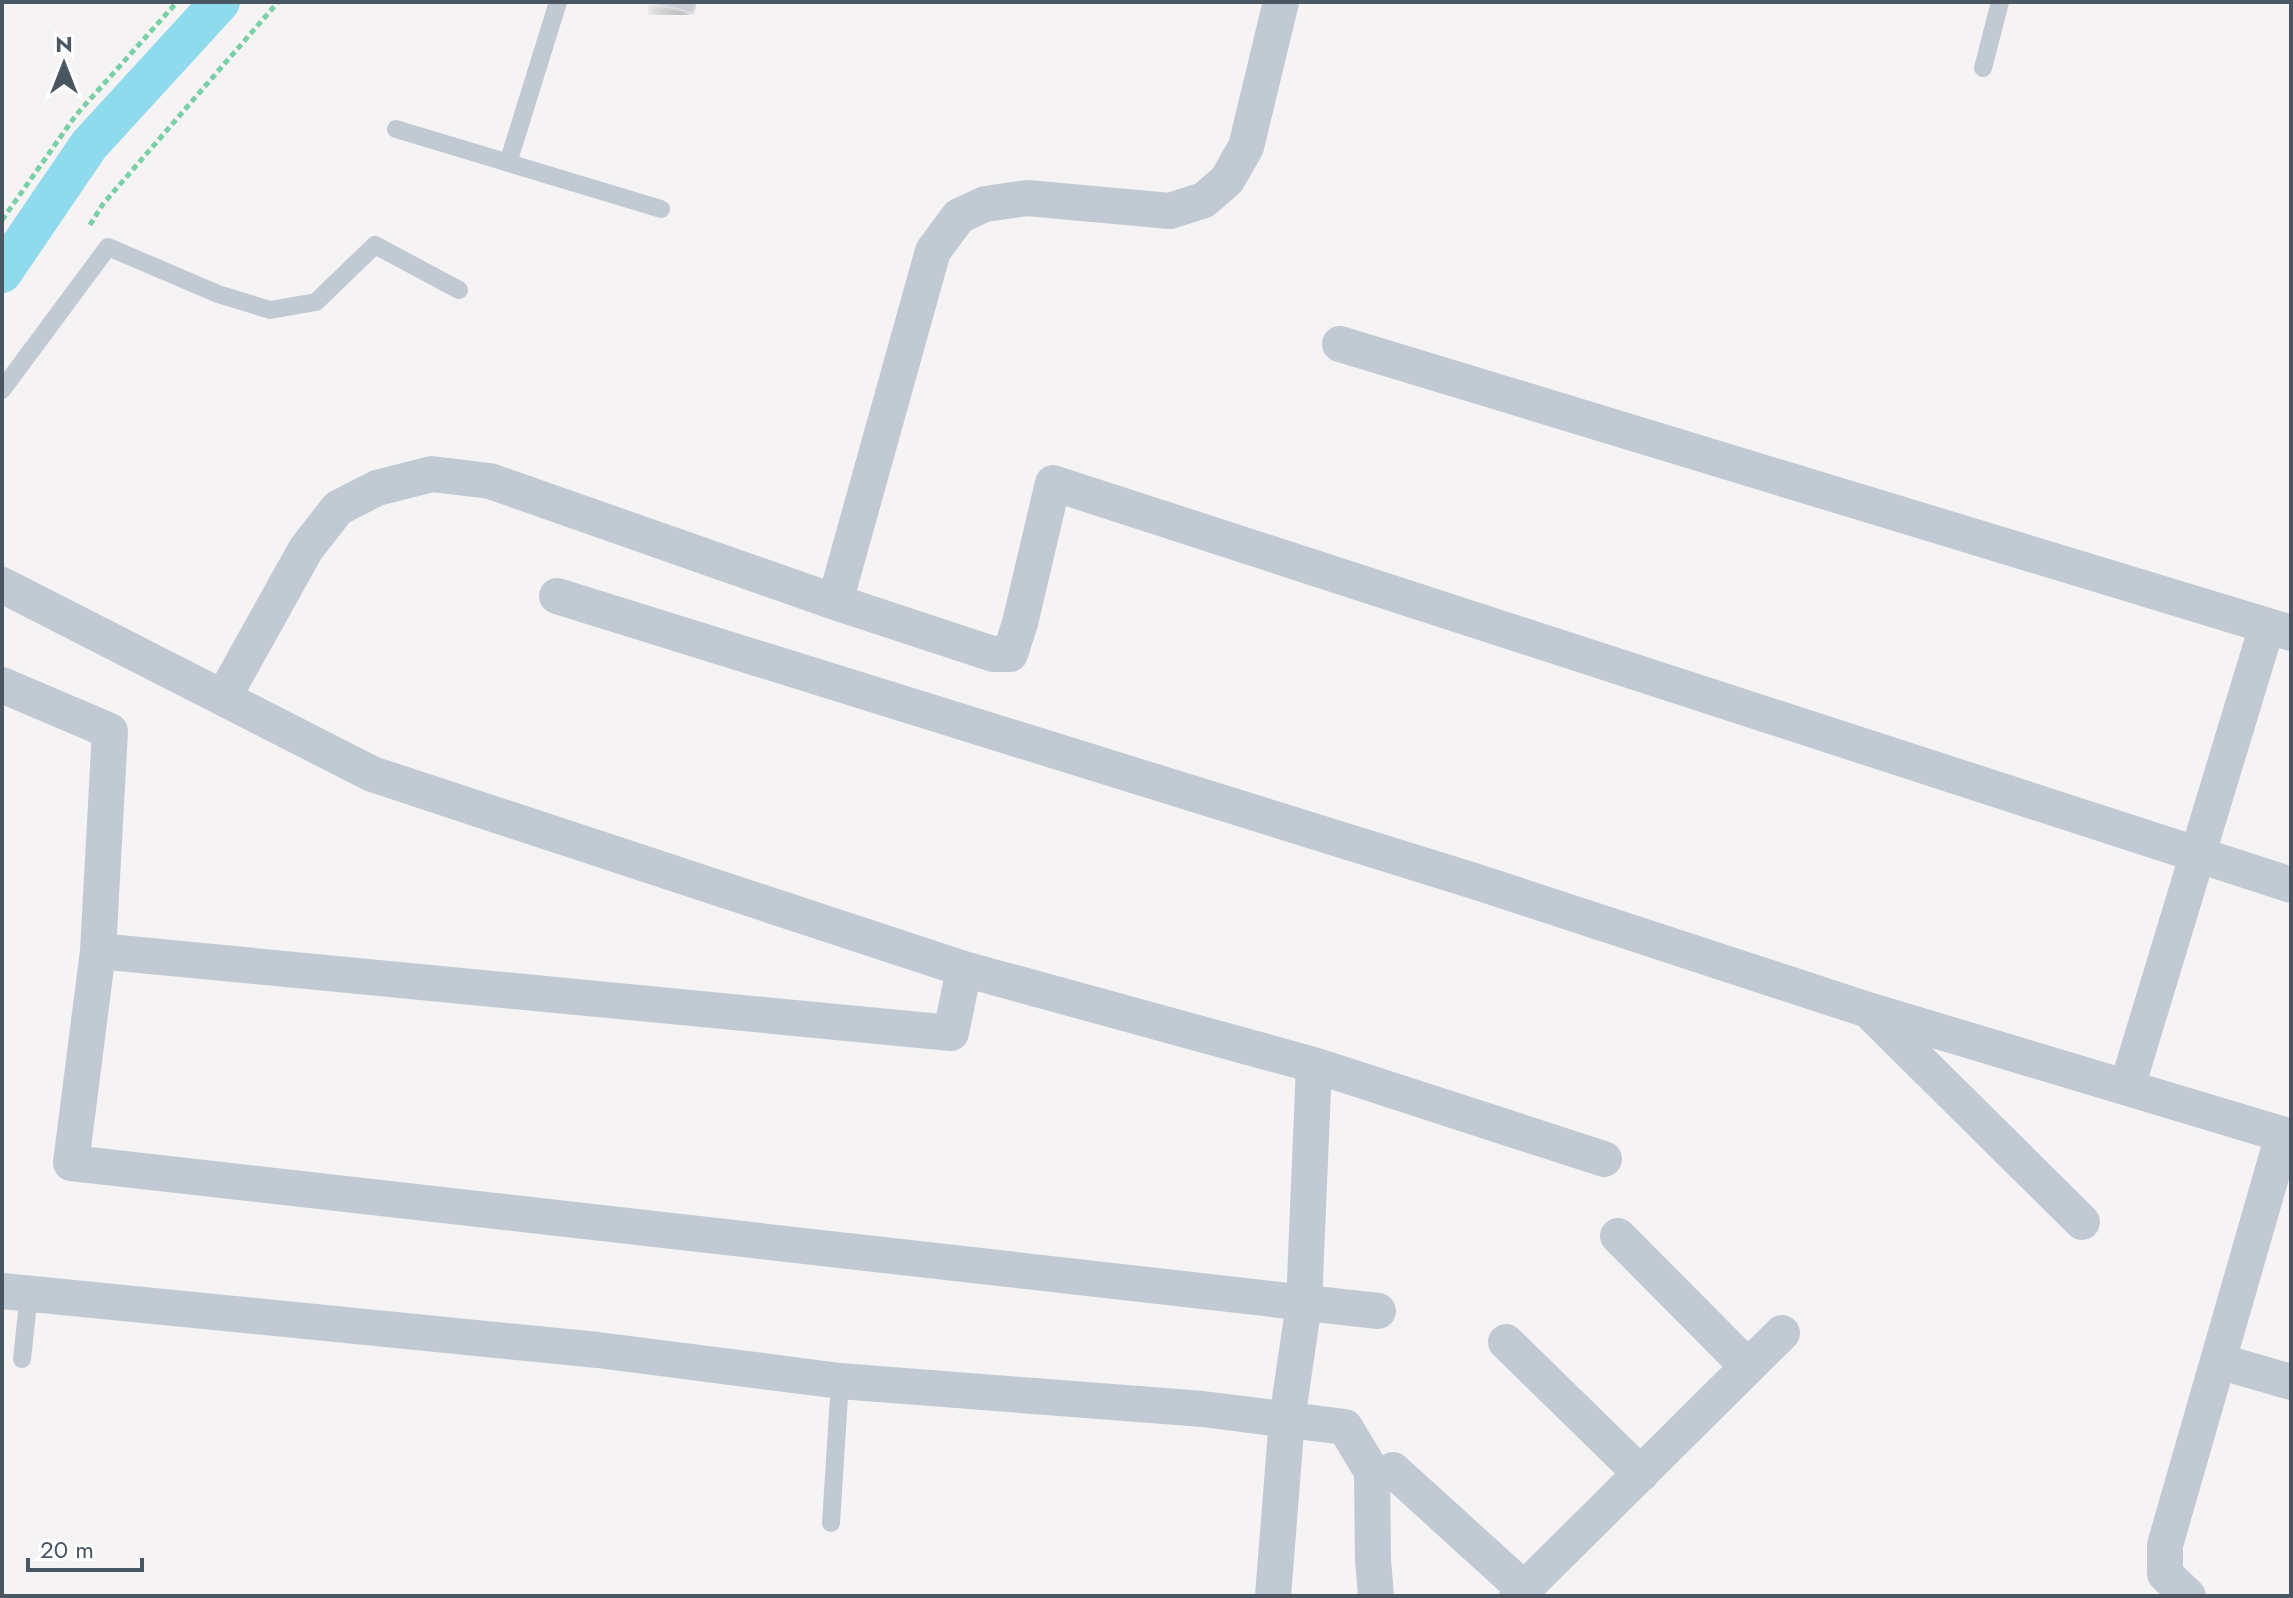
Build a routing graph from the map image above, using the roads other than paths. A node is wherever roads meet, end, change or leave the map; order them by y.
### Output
1 (558, 2) edge
2 (1281, 2) edge
3 (2000, 2) edge
4 (1983, 68) dead end
5 (396, 129) dead end
6 (508, 163) junction
7 (661, 209) dead end
8 (459, 290) dead end
9 (1340, 344) dead end
10 (2, 390) edge
11 (2, 585) edge
12 (557, 596) dead end
13 (835, 602) junction
14 (2279, 630) edge
15 (2, 685) edge
16 (223, 698) junction
17 (2197, 856) junction
18 (2291, 885) edge
19 (98, 951) junction
20 (964, 969) junction
21 (1868, 1010) junction
22 (1314, 1065) junction
23 (2127, 1087) junction
24 (2287, 1136) edge
25 (1604, 1159) dead end
26 (2082, 1222) dead end
27 (1618, 1236) dead end
28 (15, 1292) edge
29 (1304, 1304) junction
30 (1378, 1311) dead end
31 (1782, 1333) dead end
32 (1506, 1342) dead end
33 (22, 1359) dead end
34 (2218, 1361) junction
35 (1748, 1367) junction
36 (840, 1381) junction
37 (2291, 1382) edge
38 (1287, 1419) junction
39 (1393, 1470) dead end
40 (1641, 1474) junction
41 (831, 1523) dead end
42 (1521, 1592) edge
43 (1273, 1596) edge
44 (1376, 1596) edge
45 (2188, 1596) edge

1 - 6 lane
2 - 13 street
3 - 4 lane
5 - 6 lane
6 - 7 lane
8 - 10 lane
9 - 14 street
11 - 16 street
12 - 21 street
13 - 16 street
13 - 17 street
14 - 17 street
15 - 19 street
16 - 20 street
17 - 18 street
17 - 23 street
19 - 20 street
19 - 29 street
20 - 22 street
21 - 23 street
21 - 26 street
22 - 25 street
22 - 29 street
23 - 24 street
24 - 34 street
27 - 35 street
28 - 33 lane
28 - 36 street
29 - 30 street
29 - 38 street
31 - 35 street
32 - 40 street
34 - 37 street
34 - 45 street
35 - 40 street
36 - 38 street
36 - 41 lane
38 - 43 street
38 - 44 street
39 - 42 street
40 - 42 street

